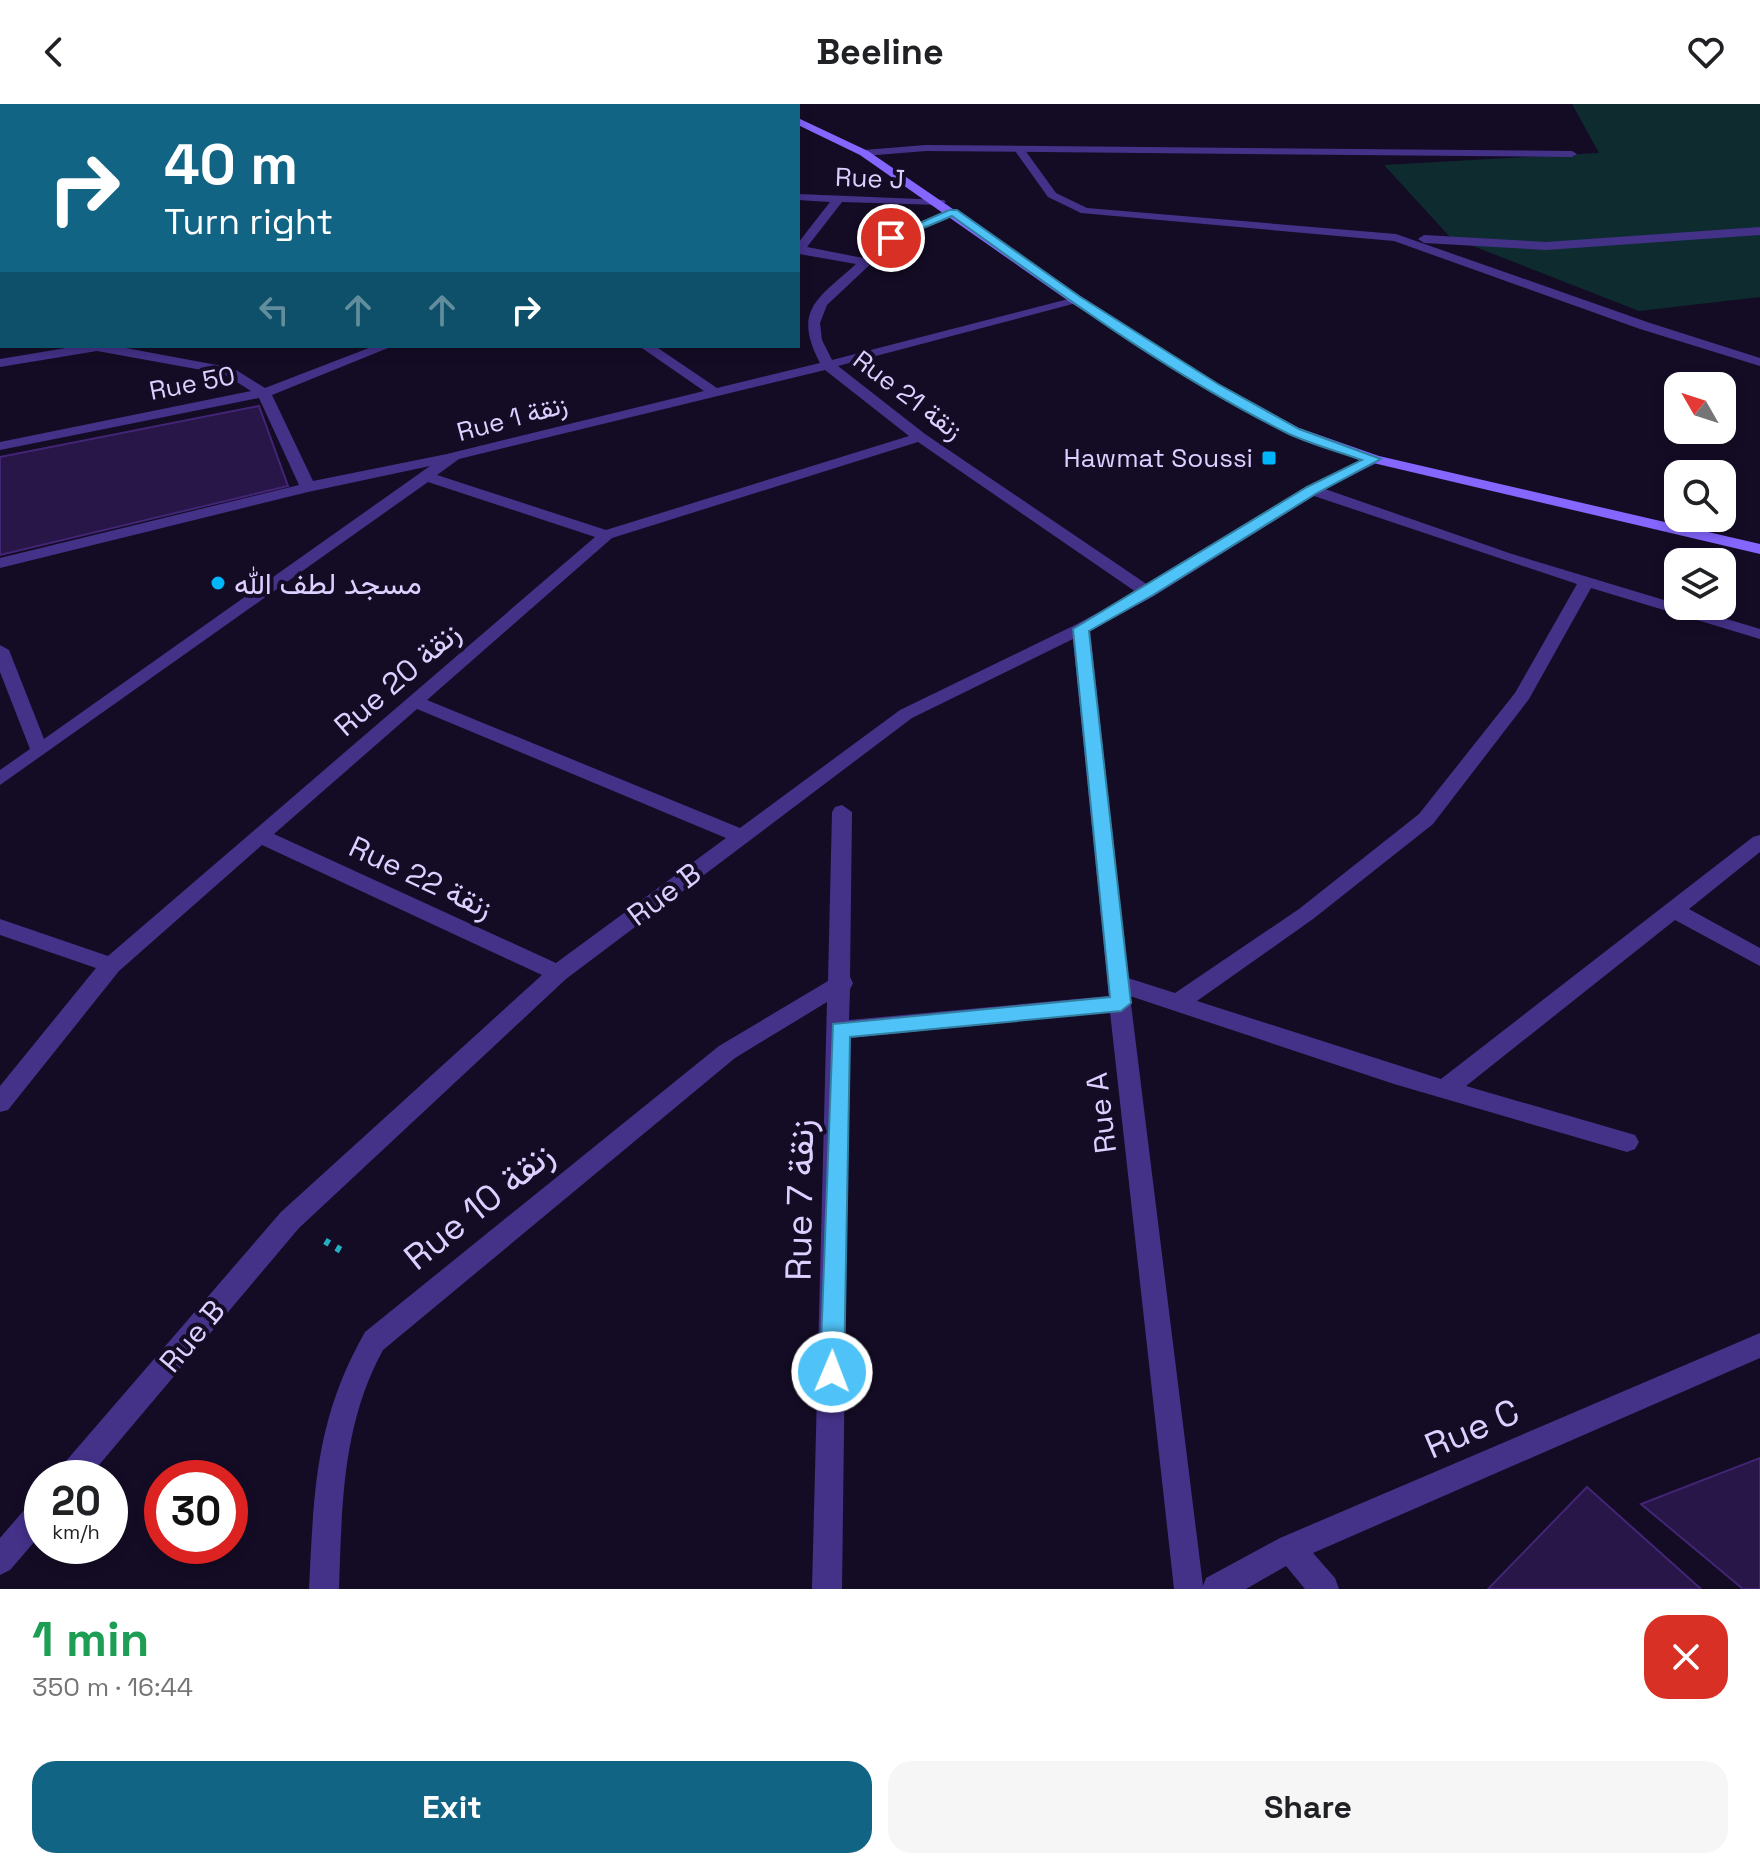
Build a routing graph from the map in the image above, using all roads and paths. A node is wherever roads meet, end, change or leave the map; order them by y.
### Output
1 (800, 122) edge
2 (1018, 148) junction
3 (864, 153) junction
4 (1572, 154) dead end
5 (800, 197) edge
6 (838, 199) junction
7 (940, 202) junction
8 (953, 212) junction
9 (1760, 231) edge
10 (1396, 238) junction
11 (866, 262) junction
12 (1075, 299) junction
13 (84, 348) edge
14 (106, 348) edge
15 (381, 348) edge
16 (649, 348) edge
17 (1760, 362) edge
18 (0, 363) edge
19 (828, 365) junction
20 (713, 391) junction
21 (264, 393) junction
22 (920, 437) junction
23 (0, 446) edge
24 (454, 456) junction
25 (1374, 459) junction
26 (426, 476) junction
27 (308, 487) junction
28 (1312, 490) junction
29 (606, 535) junction
30 (1760, 549) edge
31 (0, 563) edge
32 (1586, 582) junction
33 (1148, 592) junction
34 (1081, 629) junction
35 (1760, 634) edge
36 (0, 650) edge
37 (413, 701) junction
38 (39, 749) junction
39 (0, 779) edge
40 (842, 812) dead end
41 (259, 835) junction
42 (741, 836) junction
43 (1760, 842) edge
44 (1674, 910) junction
45 (0, 927) edge
46 (1760, 958) edge
47 (111, 965) junction
48 (558, 973) junction
49 (842, 983) junction
50 (1119, 993) junction
51 (1177, 1003) junction
52 (840, 1030) junction
53 (1447, 1088) junction
54 (0, 1103) edge
55 (1627, 1142) dead end
56 (1760, 1345) edge
57 (85, 1460) edge
58 (24, 1532) edge
59 (1290, 1548) junction
60 (0, 1560) edge
61 (324, 1589) edge
62 (827, 1589) edge
63 (1189, 1589) edge
64 (1217, 1589) edge
65 (1324, 1589) edge

1 - 3 main road
2 - 3 street
2 - 4 street
2 - 10 street
3 - 7 main road
5 - 6 street, Rue J
6 - 7 street, Rue J
6 - 11 street
7 - 8 main road
8 - 11 street, Rue 21 زنقة
8 - 12 main road
9 - 10 street
10 - 17 street
11 - 19 street, Rue 21 زنقة
12 - 19 street, Rue 1 زنقة
12 - 25 main road
13 - 18 street
14 - 21 street
15 - 21 street, Rue 50
16 - 20 street
19 - 20 street, Rue 1 زنقة
19 - 22 street, Rue 21 زنقة
20 - 24 street, Rue 1 زنقة
21 - 23 street, Rue 50
21 - 27 street
22 - 29 street, Rue 20 زنقة
22 - 33 street, Rue 21 زنقة
24 - 26 street, Rue 1 زنقة
24 - 27 street
25 - 28 street, Rue B
25 - 30 main road
26 - 29 street
26 - 38 street, Rue 1 زنقة
27 - 31 street
28 - 32 street
28 - 33 street, Rue B
29 - 37 street, Rue 20 زنقة
32 - 35 street
32 - 51 street
33 - 34 street, Rue B
34 - 42 street, Rue B
34 - 50 street, Rue A
36 - 38 street
37 - 41 street, Rue 20 زنقة
37 - 42 street
38 - 39 street, Rue 1 زنقة
40 - 49 street, Rue 7 زنقة
41 - 47 street, Rue 20 زنقة
41 - 48 street, Rue 22 زنقة
42 - 48 street, Rue B
43 - 44 street
44 - 46 street
44 - 53 street
45 - 47 street
47 - 54 street, Rue 20 زنقة
48 - 57 street, Rue B
49 - 52 street, Rue 7 زنقة
49 - 61 street, Rue 10 زنقة
50 - 51 street
50 - 52 street
50 - 63 street, Rue A
51 - 53 street
52 - 62 street, Rue 7 زنقة
53 - 55 street
56 - 59 street, Rue C
58 - 60 street
59 - 64 street, Rue C
59 - 65 street

